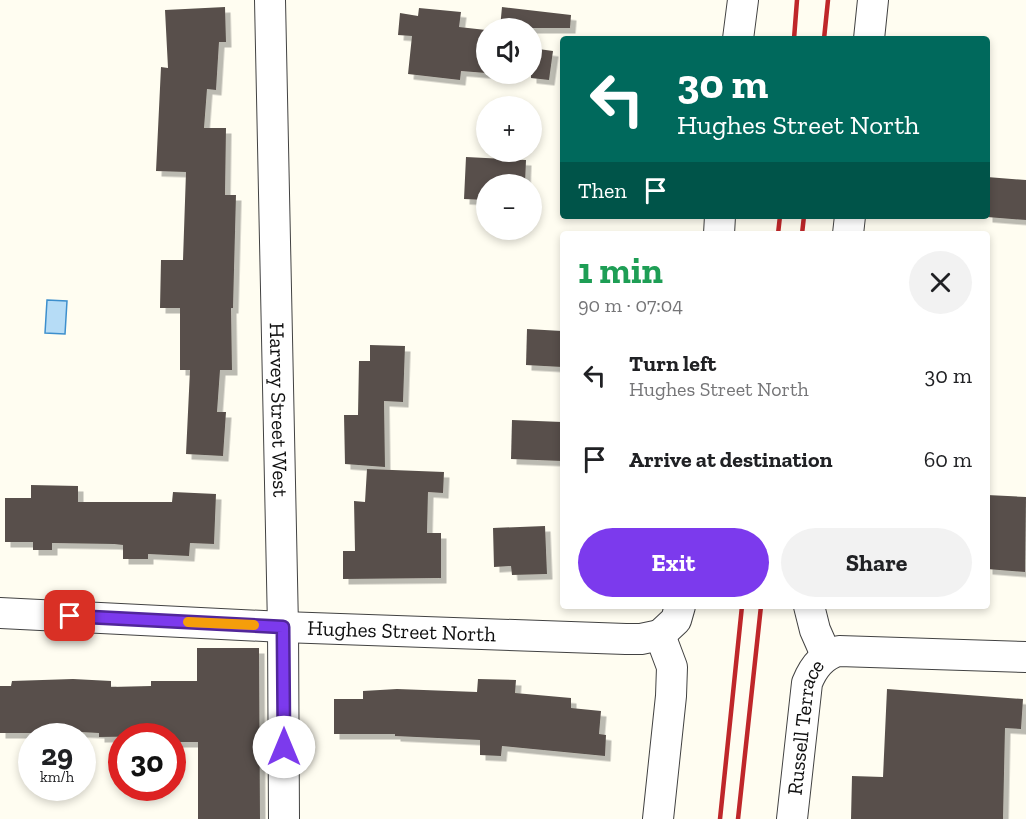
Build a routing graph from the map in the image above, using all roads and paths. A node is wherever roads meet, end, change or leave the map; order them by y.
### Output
1 (270, 0) edge
2 (743, 0) edge
3 (873, 0) edge
4 (738, 36) edge
5 (869, 36) edge
6 (679, 609) edge
7 (810, 609) edge
8 (0, 613) edge
9 (283, 627) junction
10 (660, 635) junction
11 (826, 655) junction
12 (1026, 657) edge
13 (284, 819) edge
14 (658, 819) edge
15 (792, 819) edge

1 - 9 street, Harvey Street West
2 - 4 street
3 - 5 street
6 - 10 street
7 - 11 street, Russell Terrace
8 - 9 street, Hughes Street North
9 - 10 street, Hughes Street North
9 - 13 street, Harvey Street West
10 - 14 street
11 - 12 street
11 - 15 street, Russell Terrace

